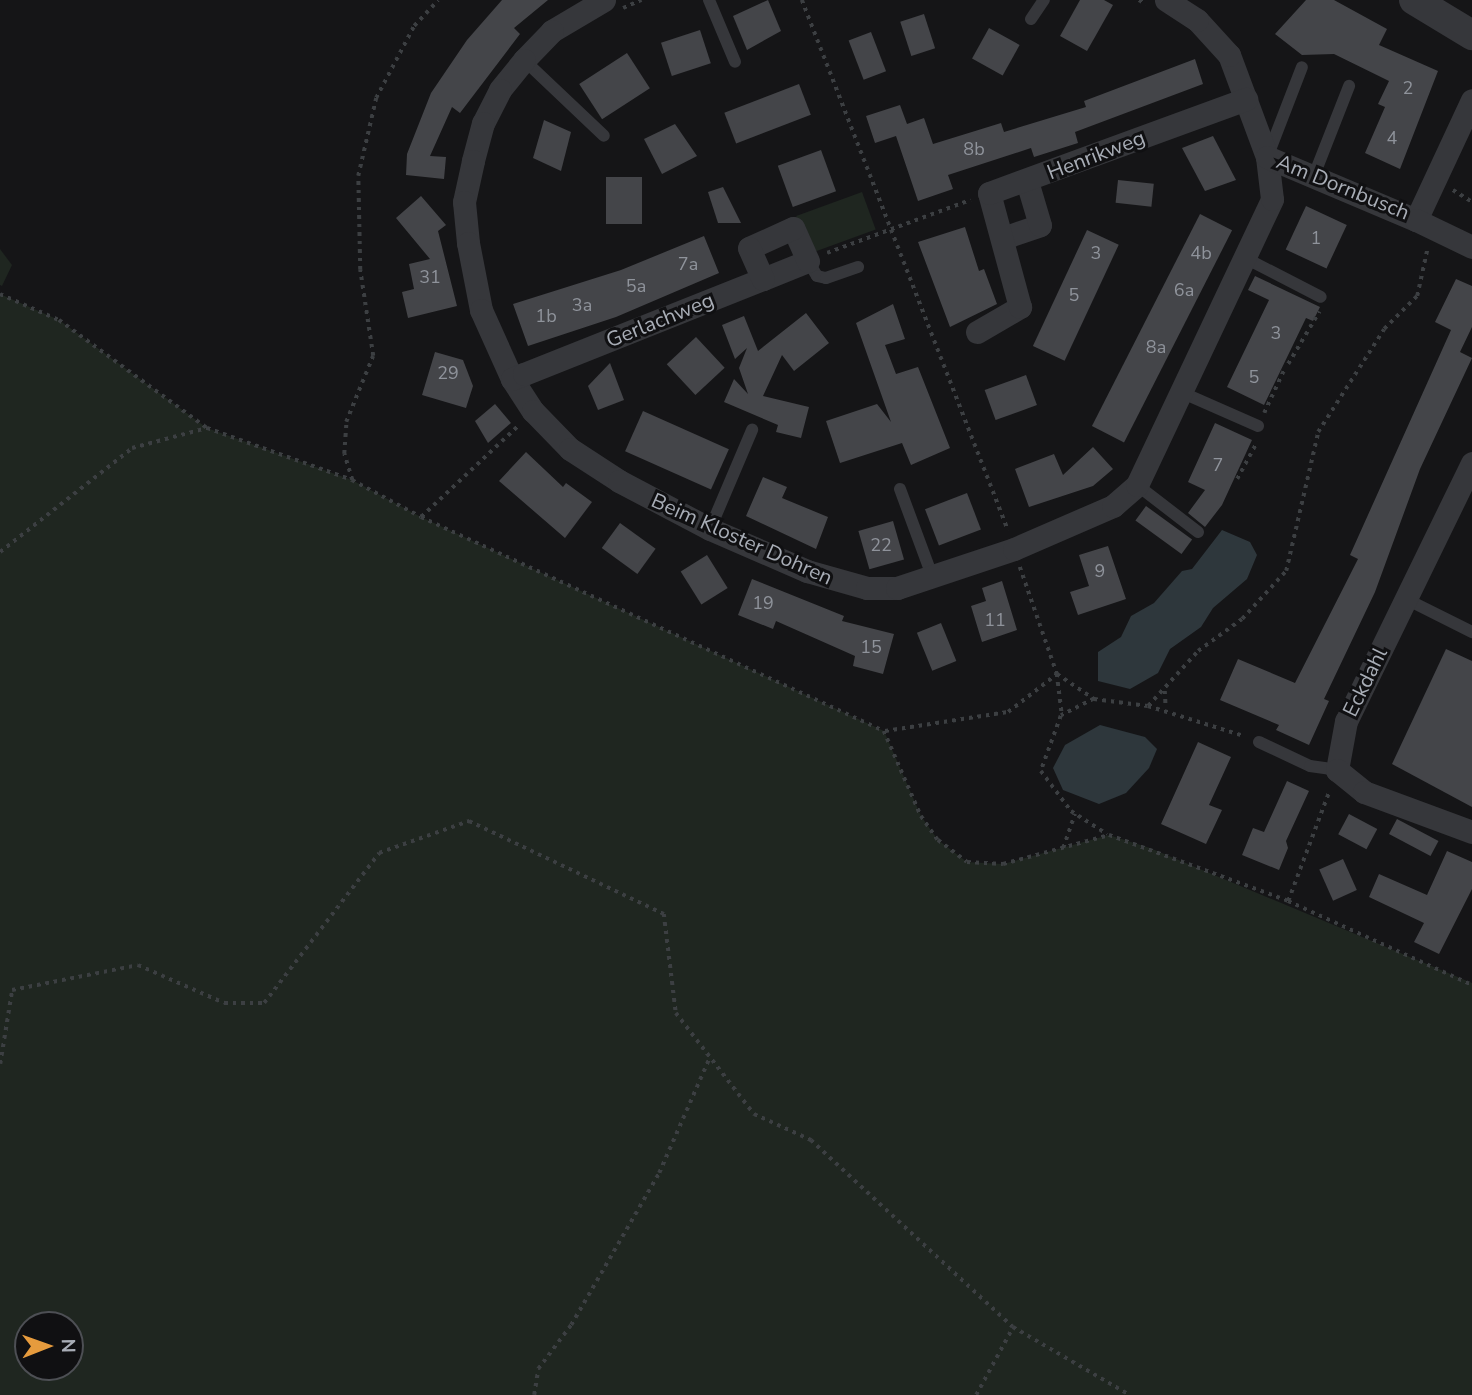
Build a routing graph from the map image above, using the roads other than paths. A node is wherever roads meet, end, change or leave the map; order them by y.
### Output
1 (709, 0) edge
2 (1044, 0) edge
3 (1166, 0) edge
4 (1414, 0) edge
5 (608, 7) edge
6 (1031, 19) dead end
7 (1472, 35) edge
8 (524, 60) junction
9 (735, 62) dead end
10 (1302, 67) dead end
11 (1349, 86) dead end
12 (1246, 99) junction
13 (1472, 100) edge
14 (604, 136) dead end
15 (1267, 157) junction
16 (1313, 178) junction
17 (1027, 181) junction
18 (1424, 223) junction
19 (1003, 238) junction
20 (1472, 247) edge
21 (1245, 258) junction
22 (808, 261) junction
23 (858, 267) dead end
24 (763, 279) junction
25 (1321, 297) road end
26 (977, 332) dead end
27 (512, 379) junction
28 (1183, 393) junction
29 (1258, 426) road end
30 (751, 430) dead end
31 (1470, 475) edge
32 (1137, 485) junction
33 (900, 489) dead end
34 (710, 529) junction
35 (1198, 532) dead end
36 (933, 578) junction
37 (1406, 599) junction
38 (1472, 632) edge
39 (1259, 742) road end
40 (1337, 770) junction
41 (1472, 832) edge

1 - 9 lane
2 - 6 lane
3 - 12 street, Beim Kloster Dohren
4 - 7 street
5 - 8 street, Beim Kloster Dohren
8 - 14 lane
8 - 27 street, Beim Kloster Dohren
10 - 15 lane
11 - 16 lane
12 - 15 street, Beim Kloster Dohren
12 - 17 street, Henrikweg
13 - 18 street, Am Dornbusch
15 - 16 street, Am Dornbusch
15 - 21 street, Beim Kloster Dohren
16 - 18 street, Am Dornbusch
17 - 19 street
17 - 19 street, Henrikweg
18 - 20 street
19 - 26 street
21 - 25 lane
21 - 28 street, Beim Kloster Dohren
22 - 23 lane
22 - 24 street, Gerlachweg
22 - 24 street
24 - 27 street, Gerlachweg
27 - 34 street, Beim Kloster Dohren
28 - 29 lane
28 - 32 street, Beim Kloster Dohren
30 - 34 lane
31 - 37 street, Eckdahl
32 - 35 lane
32 - 36 street, Beim Kloster Dohren
33 - 36 lane
34 - 36 street, Beim Kloster Dohren
37 - 38 lane
37 - 40 street, Eckdahl
39 - 40 lane
40 - 41 street

